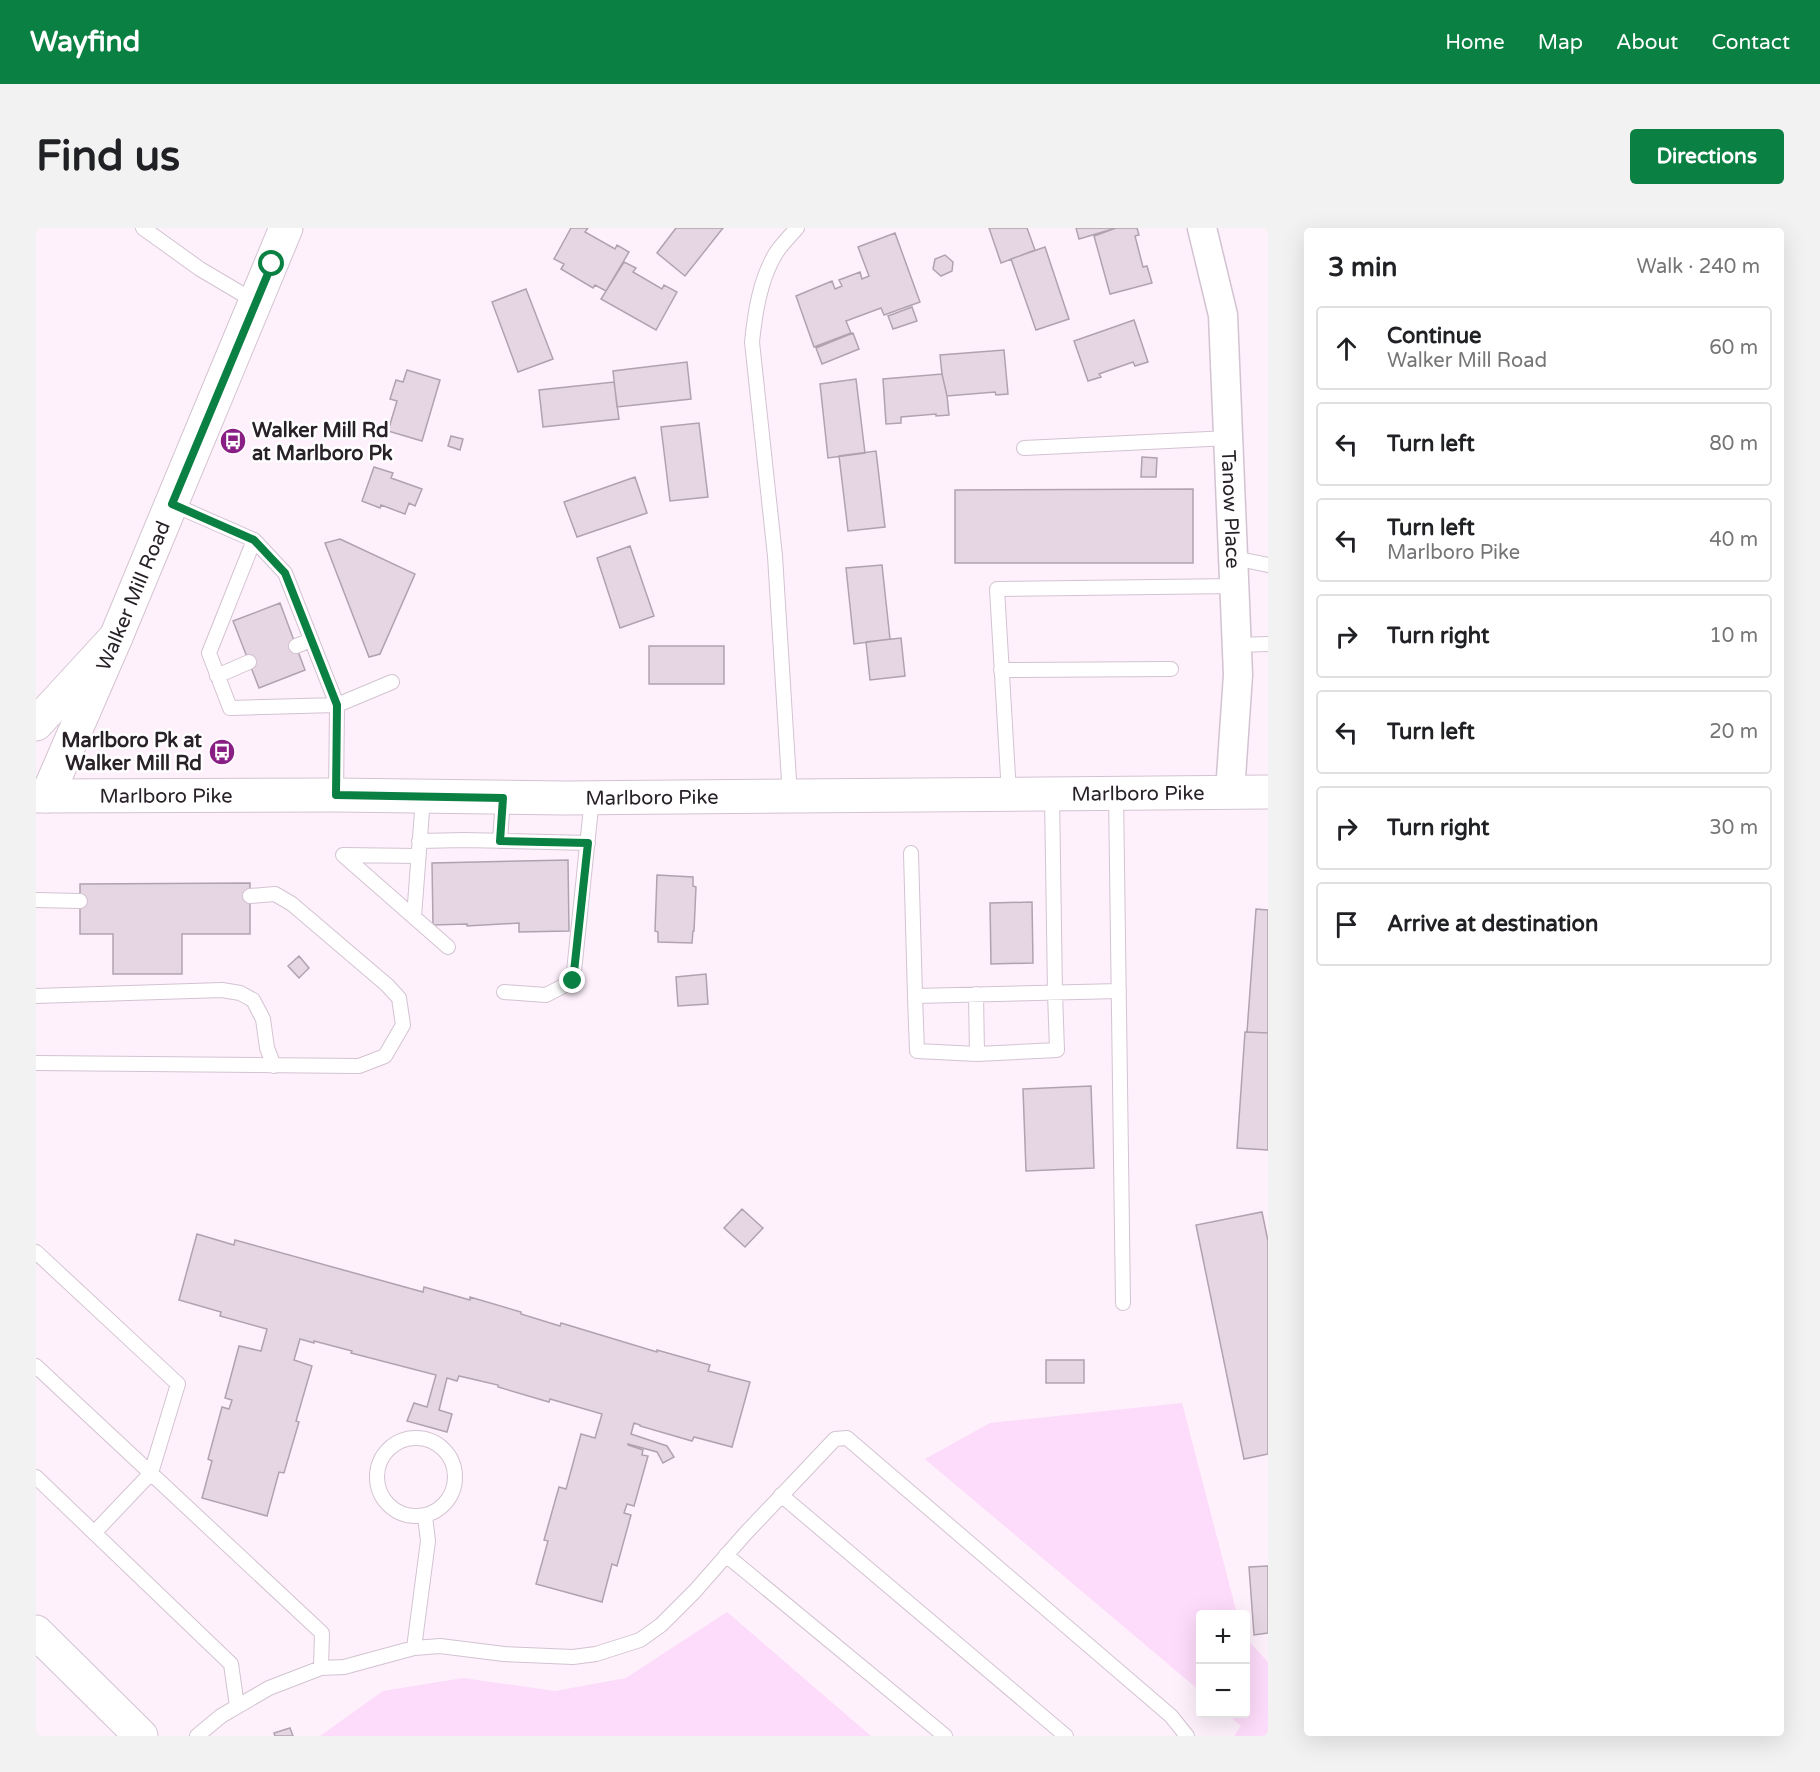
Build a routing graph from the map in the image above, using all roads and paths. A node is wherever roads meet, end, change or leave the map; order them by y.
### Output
1 (143, 228) edge
2 (286, 228) edge
3 (797, 228) edge
4 (1202, 228) edge
5 (256, 302) junction
6 (1229, 438) junction
7 (1024, 448) dead end
8 (172, 504) junction
9 (254, 540) junction
10 (1268, 565) edge
11 (1234, 572) junction
12 (116, 637) junction
13 (311, 640) junction
14 (1268, 644) edge
15 (1237, 645) junction
16 (296, 646) dead end
17 (249, 662) dead end
18 (1171, 669) dead end
19 (1001, 670) junction
20 (218, 676) junction
21 (392, 682) dead end
22 (337, 705) junction
23 (36, 724) edge
24 (1230, 792) junction
25 (1268, 792) edge
26 (1116, 793) junction
27 (1009, 794) junction
28 (1052, 794) junction
29 (336, 795) junction
30 (41, 796) edge
31 (790, 796) junction
32 (423, 798) junction
33 (503, 798) junction
34 (592, 798) junction
35 (419, 841) junction
36 (500, 841) junction
37 (588, 843) junction
38 (911, 853) dead end
39 (418, 856) junction
40 (250, 896) dead end
41 (36, 900) edge
42 (80, 901) dead end
43 (414, 917) junction
44 (448, 947) dead end
45 (1119, 991) junction
46 (504, 992) dead end
47 (1055, 993) junction
48 (976, 994) junction
49 (36, 996) edge
50 (915, 996) junction
51 (977, 1054) junction
52 (36, 1063) edge
53 (274, 1066) junction
54 (36, 1251) edge
55 (1123, 1303) dead end
56 (36, 1366) edge
57 (151, 1473) junction
58 (36, 1477) edge
59 (781, 1495) junction
60 (425, 1516) junction
61 (94, 1533) junction
62 (726, 1555) junction
63 (36, 1632) edge
64 (414, 1648) junction
65 (321, 1668) junction
66 (237, 1706) junction
67 (141, 1736) edge
68 (197, 1736) edge
69 (945, 1736) edge
70 (1066, 1736) edge
71 (1187, 1736) edge

1 - 5 lane
2 - 5 main road, Walker Mill Road
3 - 31 lane
4 - 6 street, Tanow Place
5 - 8 main road, Walker Mill Road
6 - 7 lane
6 - 11 street, Tanow Place
8 - 9 lane
8 - 12 main road, Walker Mill Road
9 - 13 lane
9 - 20 lane
10 - 11 lane
11 - 15 street, Tanow Place
11 - 19 lane
12 - 23 main road
12 - 30 main road, Walker Mill Road
13 - 16 lane
13 - 22 lane
14 - 15 lane
15 - 24 street, Tanow Place
17 - 20 lane
18 - 19 lane
19 - 27 lane
20 - 22 lane
21 - 22 lane
22 - 29 lane
24 - 25 main road, Marlboro Pike
24 - 26 main road, Marlboro Pike
26 - 28 main road, Marlboro Pike
26 - 45 lane
27 - 28 main road, Marlboro Pike
27 - 31 main road, Marlboro Pike
28 - 47 lane
29 - 30 main road, Marlboro Pike
29 - 32 main road, Marlboro Pike
31 - 34 main road, Marlboro Pike
32 - 33 main road, Marlboro Pike
32 - 35 lane
33 - 34 main road, Marlboro Pike
33 - 36 lane
34 - 37 lane
35 - 36 lane
35 - 39 lane
36 - 37 lane
37 - 46 lane
38 - 50 lane
39 - 43 lane
39 - 43 lane
40 - 53 lane
41 - 42 lane
43 - 44 lane
45 - 47 lane
45 - 55 lane
47 - 48 lane
47 - 51 lane
48 - 50 lane
48 - 51 lane
49 - 53 lane
50 - 51 lane
52 - 53 lane
54 - 57 lane
56 - 57 lane
57 - 61 lane
57 - 65 lane
58 - 61 lane
59 - 62 lane
59 - 70 lane
59 - 71 lane
60 - 60 lane
60 - 64 lane
61 - 66 lane
62 - 64 lane
62 - 69 lane
63 - 67 main road
64 - 65 lane
65 - 66 lane
66 - 68 lane

